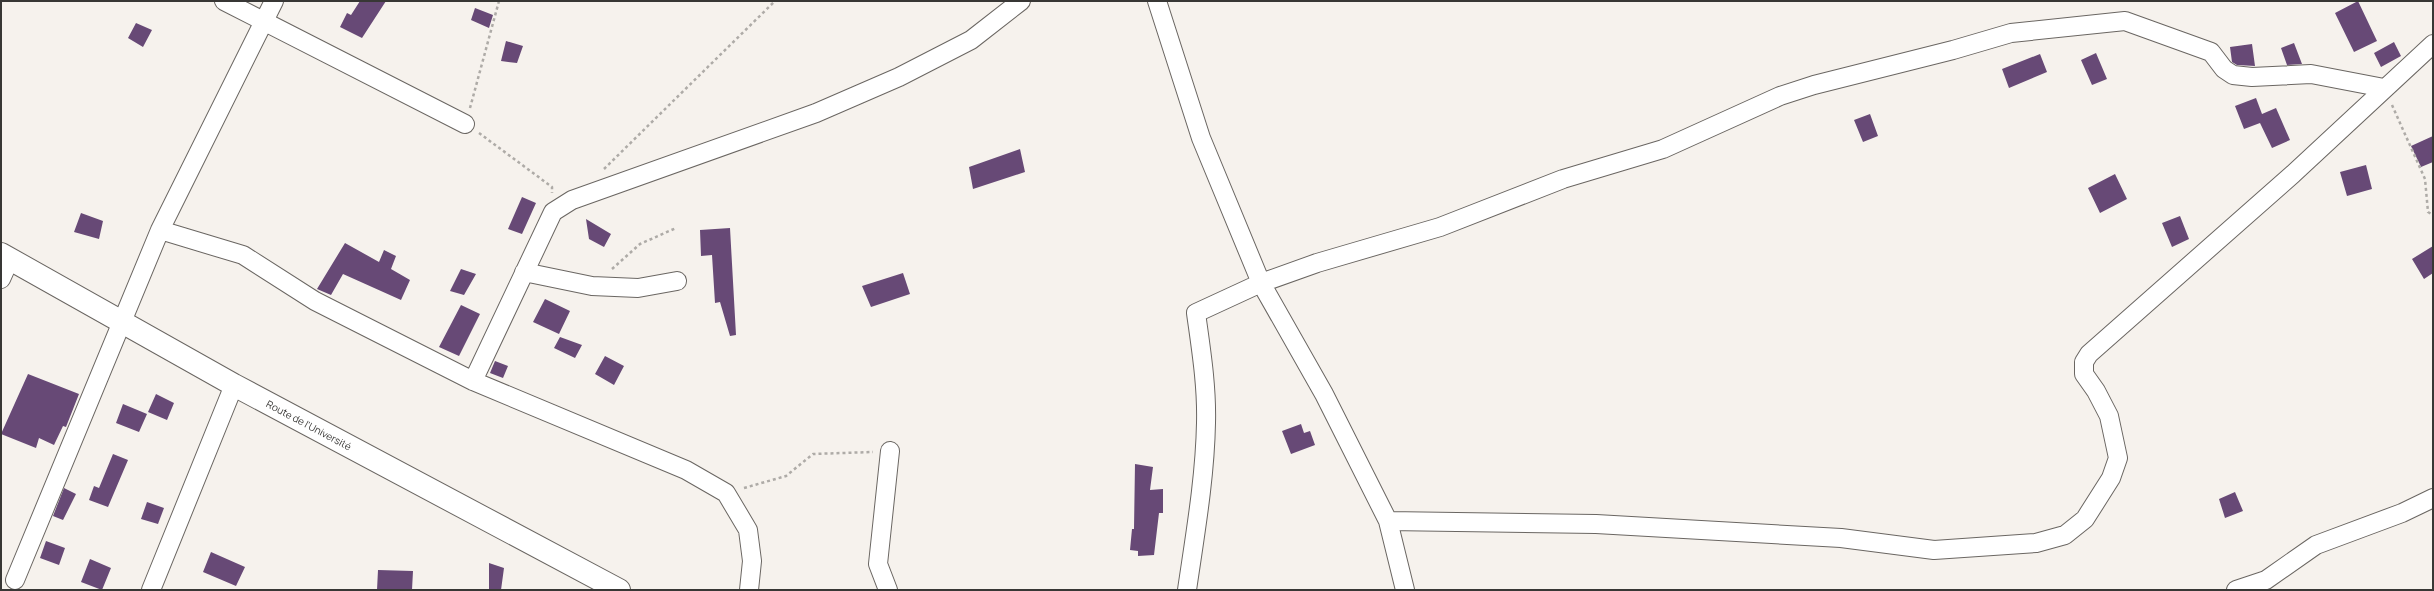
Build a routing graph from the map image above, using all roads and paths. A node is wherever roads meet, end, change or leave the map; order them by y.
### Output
1 (224, 1) edge
2 (274, 1) edge
3 (499, 1) edge
4 (775, 1) edge
5 (1021, 1) edge
6 (1157, 1) edge
7 (264, 22) junction
8 (2433, 44) edge
9 (2384, 88) junction
10 (465, 124) junction
11 (600, 173) dead end
12 (553, 212) junction
13 (2433, 215) edge
14 (676, 228) dead end
15 (160, 230) junction
16 (5, 257) edge
17 (524, 272) junction
18 (1, 279) edge
19 (676, 281) dead end
20 (1261, 283) junction
21 (592, 286) junction
22 (121, 322) junction
23 (473, 381) junction
24 (234, 385) junction
25 (890, 451) joint
26 (726, 493) junction
27 (2433, 498) edge
28 (1388, 521) junction
29 (15, 580) dead end
30 (606, 587) edge
31 (151, 590) edge
32 (749, 590) edge
33 (888, 590) edge
34 (1187, 590) edge
35 (1405, 590) edge
36 (2236, 590) edge

1 - 7 street
2 - 7 street
3 - 10 path
4 - 11 path
5 - 12 street
6 - 20 street
7 - 10 street
7 - 15 street
8 - 9 street
9 - 13 path
9 - 20 street
9 - 28 street
10 - 12 path
12 - 17 street
14 - 21 path
15 - 22 street
15 - 23 street
16 - 18 street
16 - 22 street, Route de l'Université
17 - 21 street
17 - 23 street
19 - 21 street
20 - 28 street
20 - 34 street
22 - 24 street, Route de l'Université
22 - 29 street
23 - 26 street
24 - 30 street, Route de l'Université
24 - 31 street
25 - 26 path
25 - 33 street
26 - 32 street
27 - 36 street
28 - 35 street

